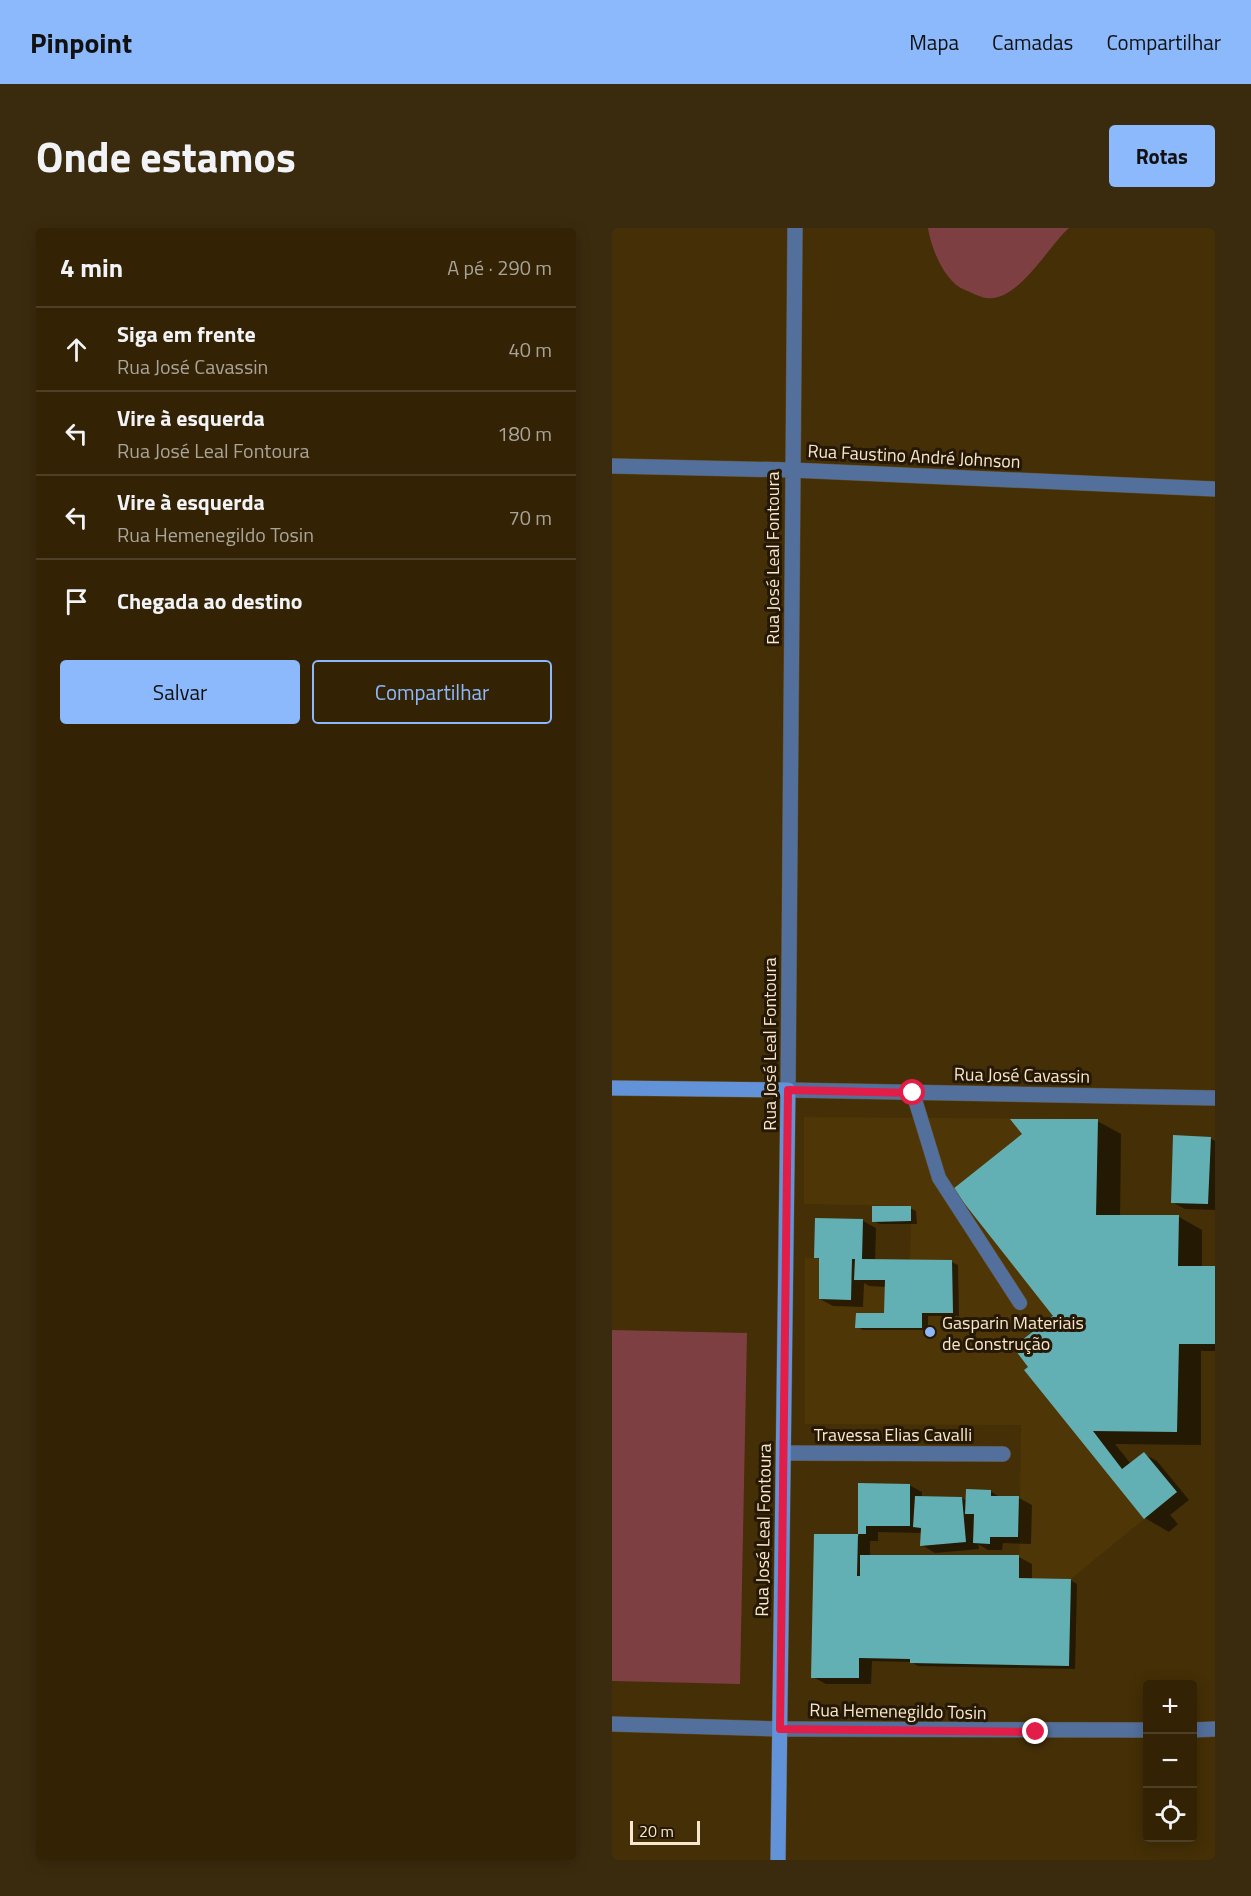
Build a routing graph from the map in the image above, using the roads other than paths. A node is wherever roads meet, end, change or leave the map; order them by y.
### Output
1 (795, 228) edge
2 (612, 466) edge
3 (792, 470) junction
4 (1215, 489) edge
5 (612, 1088) edge
6 (788, 1090) junction
7 (913, 1093) junction
8 (1215, 1098) edge
9 (1020, 1303) dead end
10 (784, 1453) junction
11 (1003, 1454) dead end
12 (612, 1724) edge
13 (780, 1729) junction
14 (1215, 1729) edge
15 (1143, 1730) edge
16 (1197, 1730) edge
17 (778, 1860) edge

1 - 3 street, Rua José Leal Fontoura
2 - 3 street, Rua Faustino André Johnson
3 - 4 street, Rua Faustino André Johnson
3 - 6 street, Rua José Leal Fontoura
5 - 6 main road, Rua José Cavassin
6 - 7 street, Rua José Cavassin
6 - 10 main road, Rua José Leal Fontoura
7 - 8 street, Rua José Cavassin
7 - 9 lane
10 - 11 street, Travessa Elias Cavalli
10 - 13 main road, Rua José Leal Fontoura
12 - 13 street, Rua Hemenegildo Tosin
13 - 15 street, Rua Hemenegildo Tosin
13 - 17 main road, Rua José Leal Fontoura
14 - 16 street

